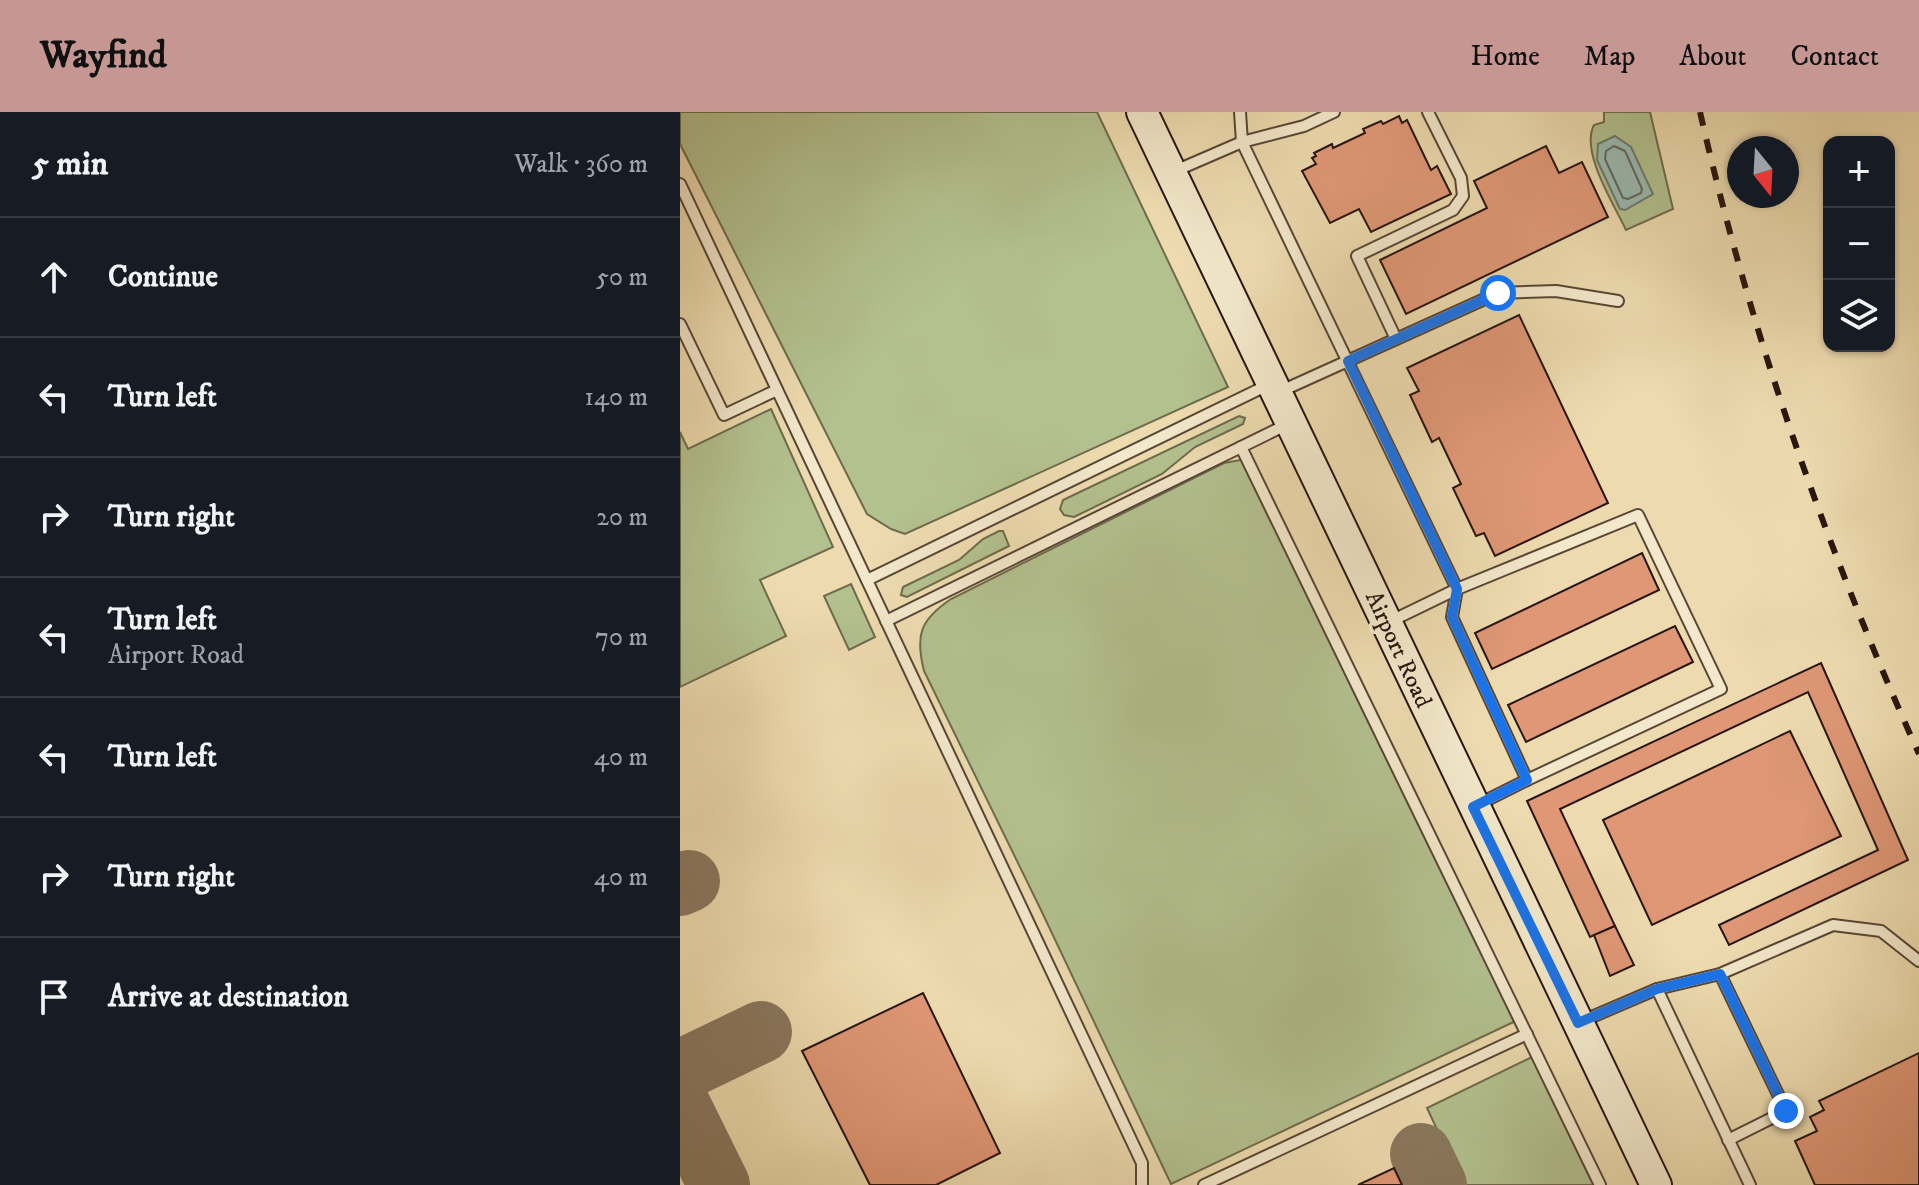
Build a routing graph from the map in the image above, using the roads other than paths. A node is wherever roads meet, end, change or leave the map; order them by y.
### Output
1 (1142, 112) edge
2 (1240, 112) edge
3 (1334, 112) edge
4 (1428, 112) edge
5 (1242, 142) junction
6 (1171, 173) junction
7 (680, 184) edge
8 (683, 196) edge
9 (1618, 301) dead end
10 (680, 324) edge
11 (1396, 339) junction
12 (1348, 361) junction
13 (1274, 388) junction
14 (777, 390) junction
15 (1291, 422) junction
16 (1241, 447) junction
17 (867, 580) junction
18 (1457, 589) junction
19 (886, 621) junction
20 (1387, 622) junction
21 (1527, 780) junction
22 (1473, 807) junction
23 (1919, 961) edge
24 (1720, 974) junction
25 (1657, 989) junction
26 (1578, 1023) junction
27 (1527, 1034) junction
28 (1728, 1140) junction
29 (1142, 1185) edge
30 (1204, 1185) edge
31 (1600, 1185) edge
32 (1656, 1185) edge
33 (1750, 1185) edge

1 - 6 street, Airport Road
2 - 5 lane
3 - 5 lane
4 - 11 lane
5 - 6 lane
5 - 12 lane
6 - 13 street, Airport Road
7 - 8 lane
8 - 14 lane
9 - 11 lane
10 - 14 lane
11 - 12 lane
12 - 13 lane
12 - 18 lane
13 - 15 street, Airport Road
13 - 17 lane
14 - 17 lane
15 - 16 lane
15 - 20 street, Airport Road
16 - 19 lane
16 - 27 lane
17 - 19 lane
18 - 20 lane
18 - 21 lane
18 - 21 lane
19 - 29 lane
20 - 22 street, Airport Road
21 - 22 lane
22 - 26 street, Airport Road
23 - 24 lane
24 - 25 lane
24 - 28 lane
25 - 26 lane
25 - 28 lane
26 - 32 street, Airport Road
27 - 30 lane
27 - 31 lane
28 - 33 lane

